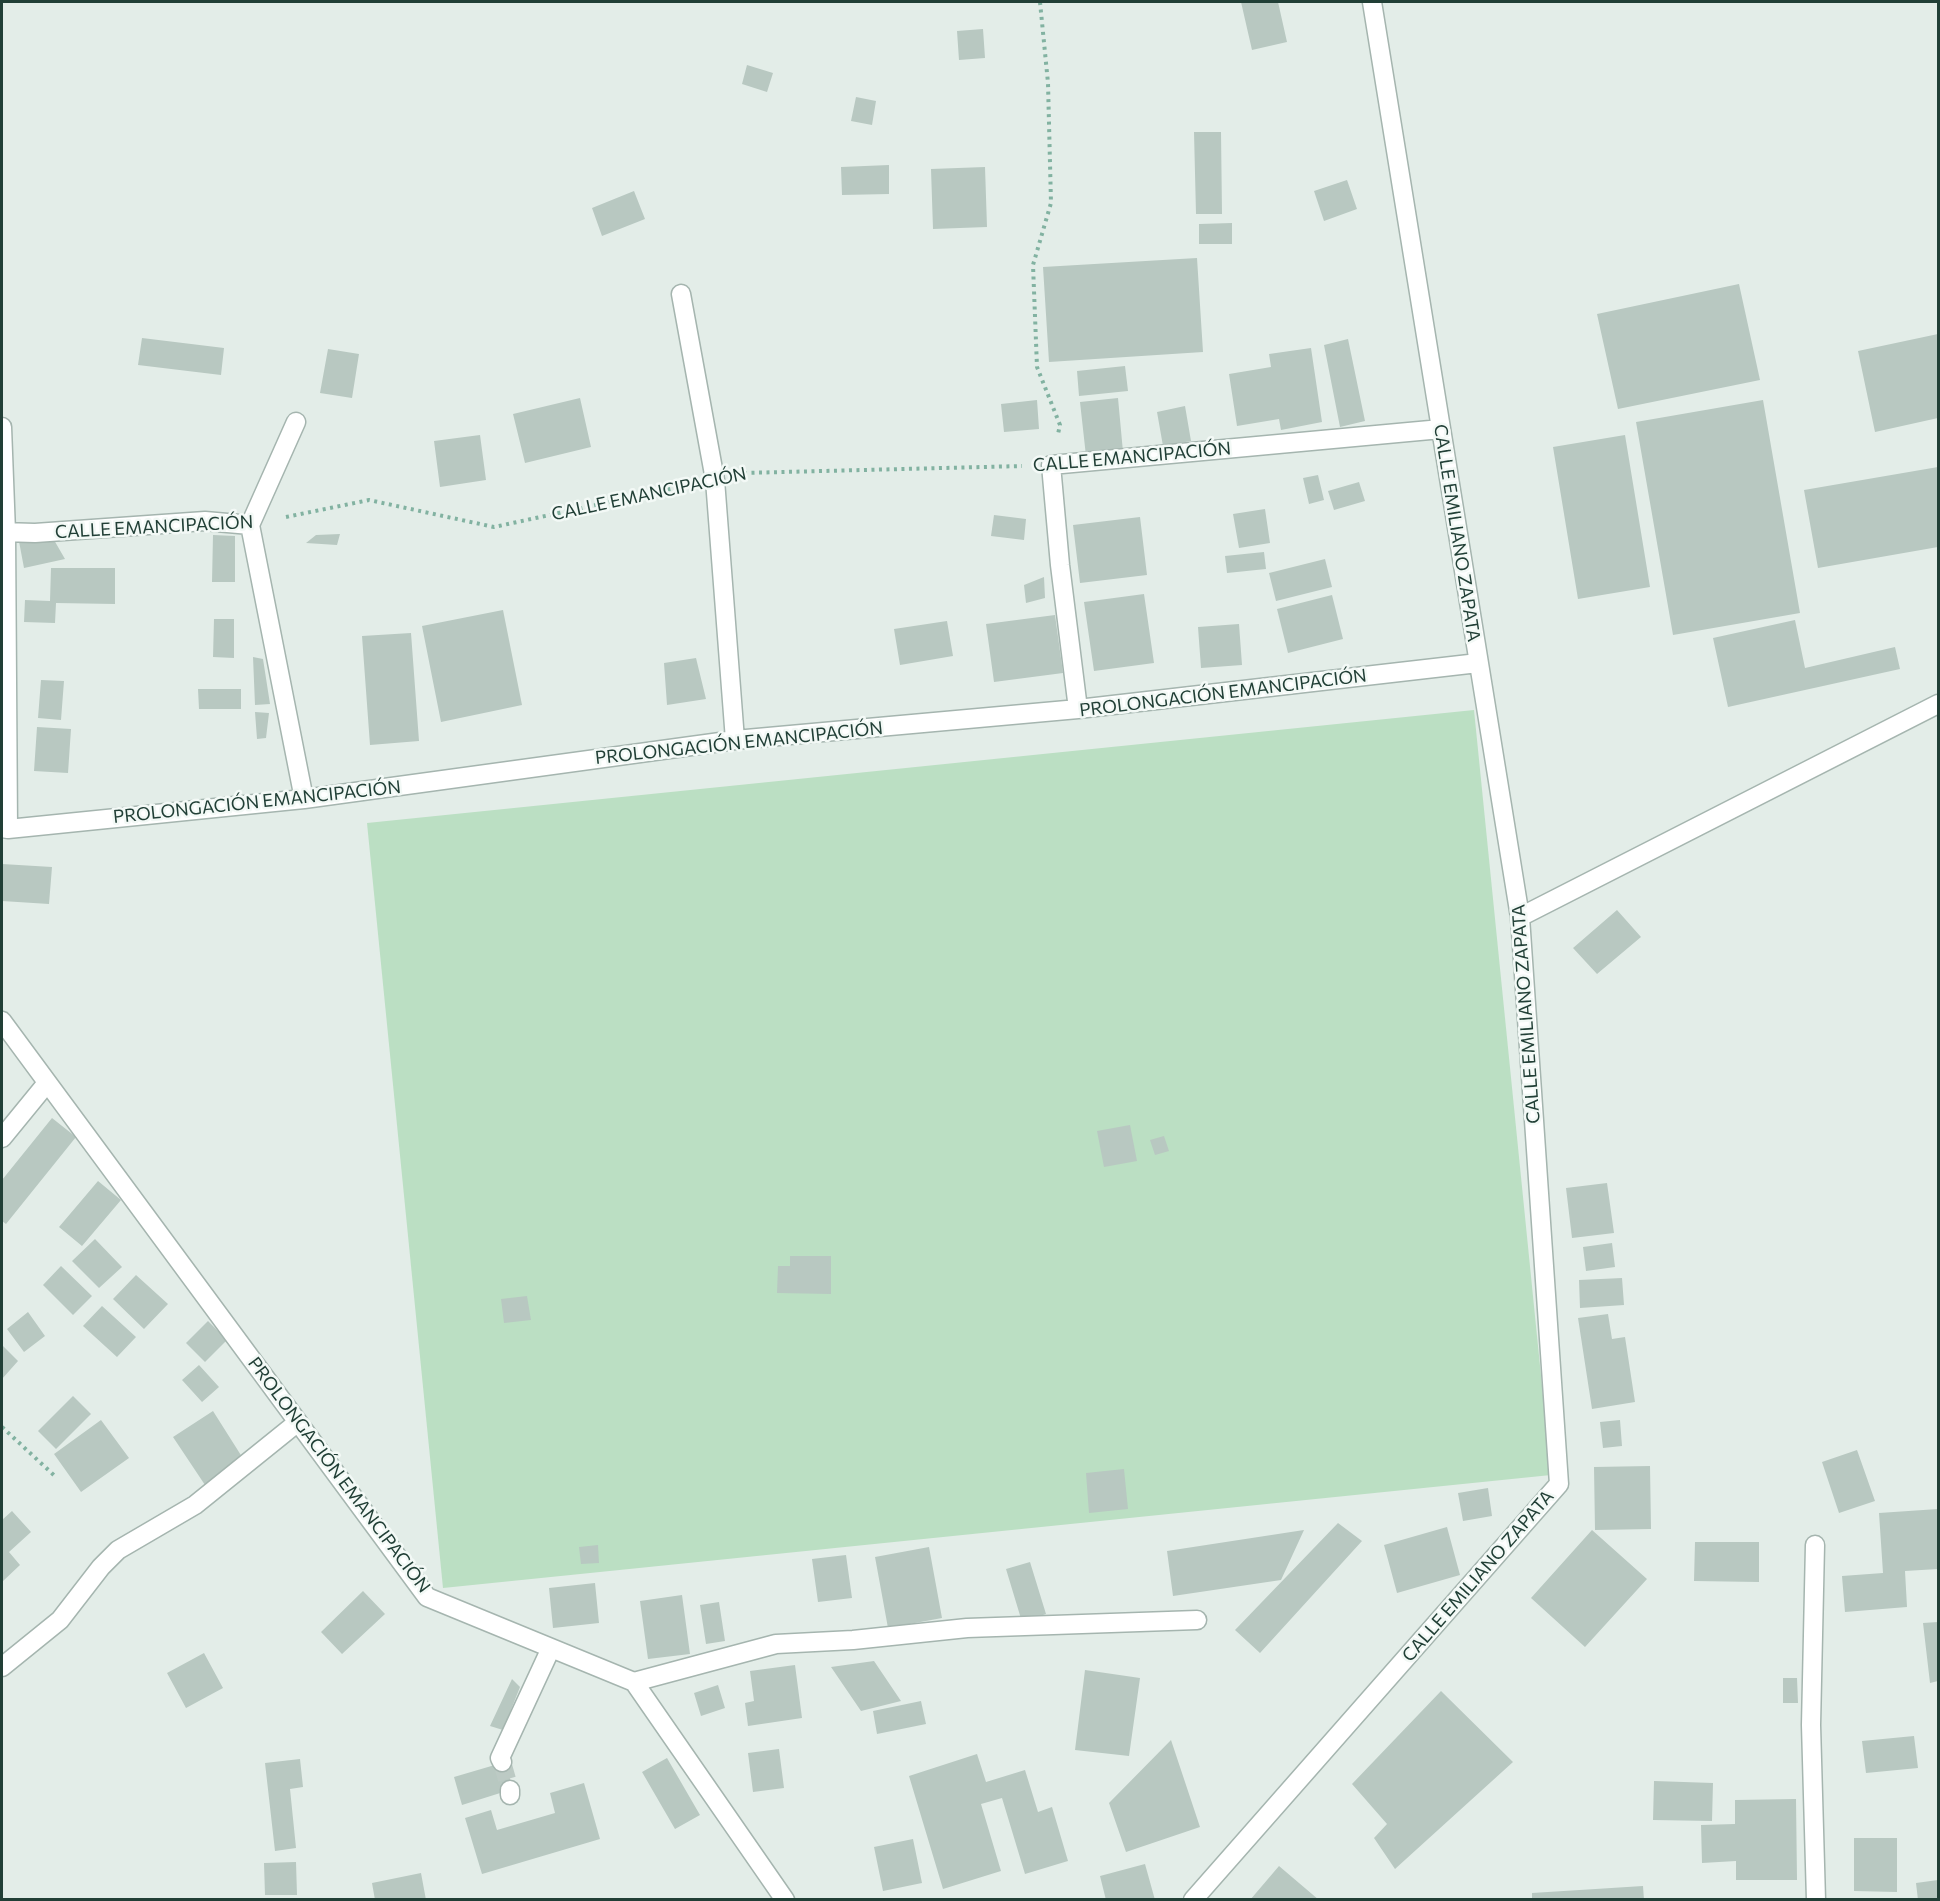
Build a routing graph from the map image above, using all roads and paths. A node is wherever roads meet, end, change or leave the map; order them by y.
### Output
1 (1040, 2) edge
2 (1372, 2) edge
3 (681, 294) dead end
4 (296, 422) dead end
5 (2, 427) edge
6 (1441, 429) junction
7 (1051, 465) junction
8 (715, 480) junction
9 (250, 525) junction
10 (4, 532) edge
11 (1478, 663) junction
12 (1938, 704) edge
13 (1078, 709) junction
14 (735, 740) junction
15 (304, 799) junction
16 (5, 829) edge
17 (1520, 917) junction
18 (2, 1021) edge
19 (47, 1083) junction
20 (2, 1138) edge
21 (298, 1422) junction
22 (2, 1427) edge
23 (57, 1478) dead end
24 (1815, 1545) dead end
25 (1197, 1620) dead end
26 (551, 1648) junction
27 (2, 1667) edge
28 (634, 1682) junction
29 (502, 1762) tunnel mouth
30 (785, 1899) edge
31 (1193, 1899) edge
32 (1816, 1899) edge

1 - 7 path
2 - 6 street, CALLE EMILIANO ZAPATA
3 - 8 street
4 - 9 street
5 - 10 street
6 - 7 street, CALLE EMANCIPACIÓN
6 - 11 street, CALLE EMILIANO ZAPATA
7 - 8 path, CALLE EMANCIPACIÓN
7 - 13 street
8 - 9 path, CALLE EMANCIPACIÓN
8 - 14 street
9 - 10 street, CALLE EMANCIPACIÓN
9 - 15 street
10 - 16 street
11 - 13 street, PROLONGACIÓN EMANCIPACIÓN
11 - 17 street, CALLE EMILIANO ZAPATA
12 - 17 street
13 - 14 street, PROLONGACIÓN EMANCIPACIÓN
14 - 15 street, PROLONGACIÓN EMANCIPACIÓN
15 - 16 street, PROLONGACIÓN EMANCIPACIÓN
17 - 31 street, CALLE EMILIANO ZAPATA
18 - 19 street, PROLONGACIÓN EMANCIPACIÓN
19 - 20 street
19 - 21 street, PROLONGACIÓN EMANCIPACIÓN
21 - 26 street, PROLONGACIÓN EMANCIPACIÓN
21 - 27 street
22 - 23 path
24 - 32 street
25 - 28 street
26 - 28 street, PROLONGACIÓN EMANCIPACIÓN
26 - 29 street
28 - 30 street

